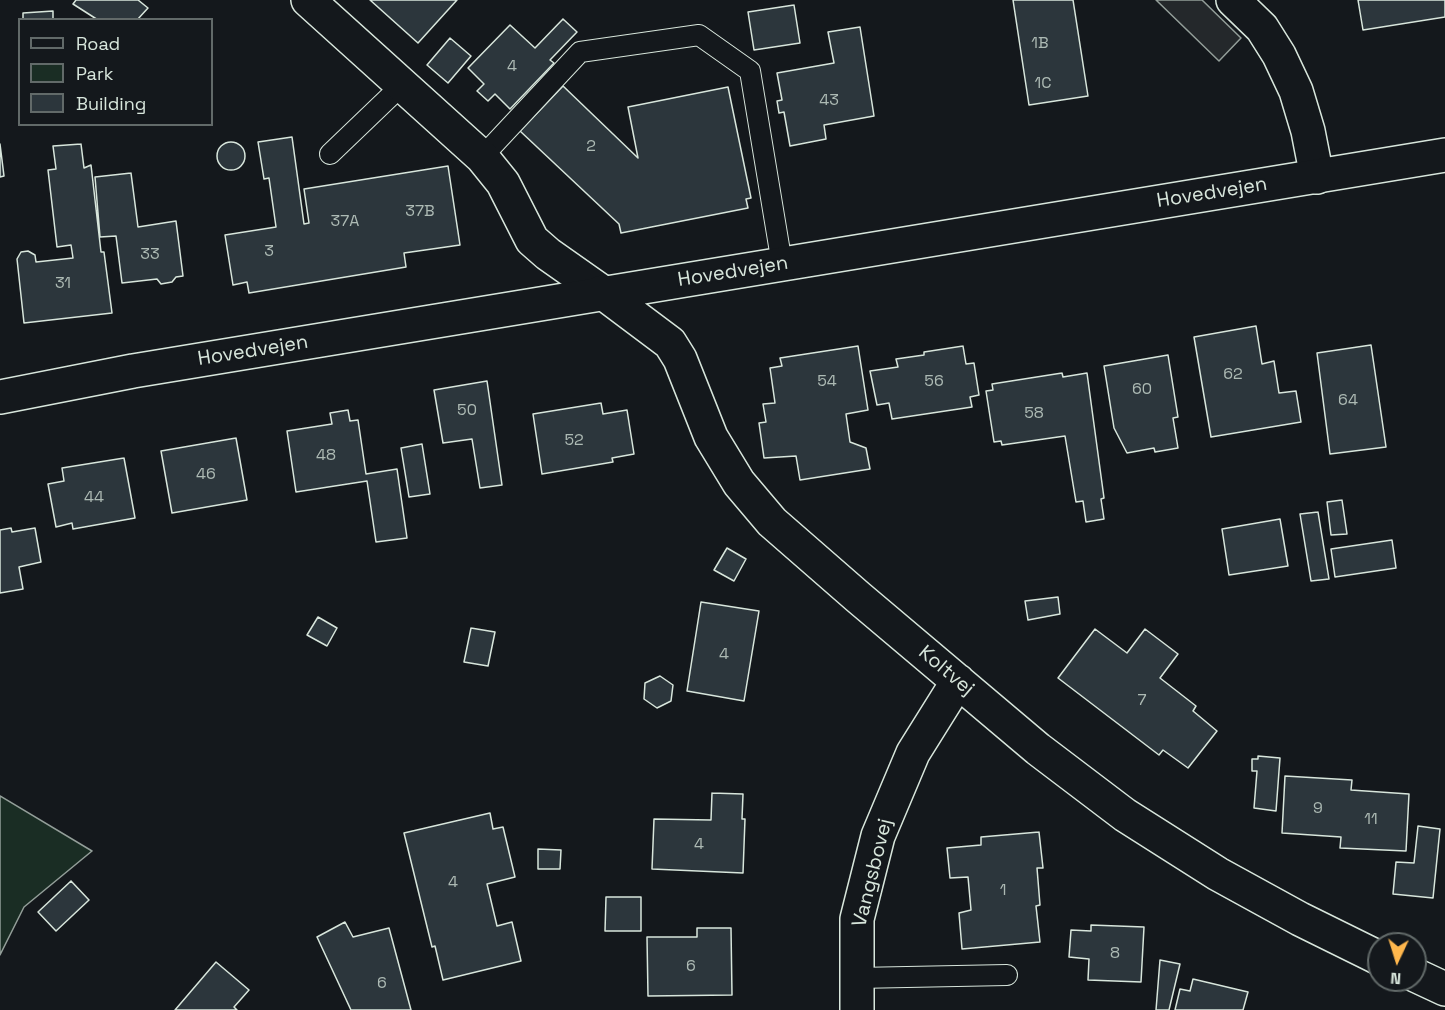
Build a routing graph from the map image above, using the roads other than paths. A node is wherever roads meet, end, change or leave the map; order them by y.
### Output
1 (308, 0) edge
2 (1233, 0) edge
3 (402, 86) junction
4 (330, 154) dead end
5 (1445, 155) edge
6 (482, 157) junction
7 (1317, 177) junction
8 (782, 264) junction
9 (603, 292) junction
10 (7, 396) edge
11 (958, 681) junction
12 (1367, 952) edge
13 (1007, 975) dead end
14 (857, 978) junction
15 (1427, 981) edge
16 (1445, 989) edge
17 (857, 1010) edge

1 - 3 street, Koltvej
2 - 7 street
3 - 4 lane
3 - 6 street, Koltvej
5 - 7 street, Hovedvejen
6 - 8 lane
6 - 9 street, Koltvej
7 - 8 street, Hovedvejen
8 - 9 street, Hovedvejen
9 - 10 street, Hovedvejen
9 - 11 street, Koltvej
11 - 12 street, Koltvej
11 - 14 street, Vangsbovej
13 - 14 lane
14 - 17 street, Vangsbovej
15 - 16 street

